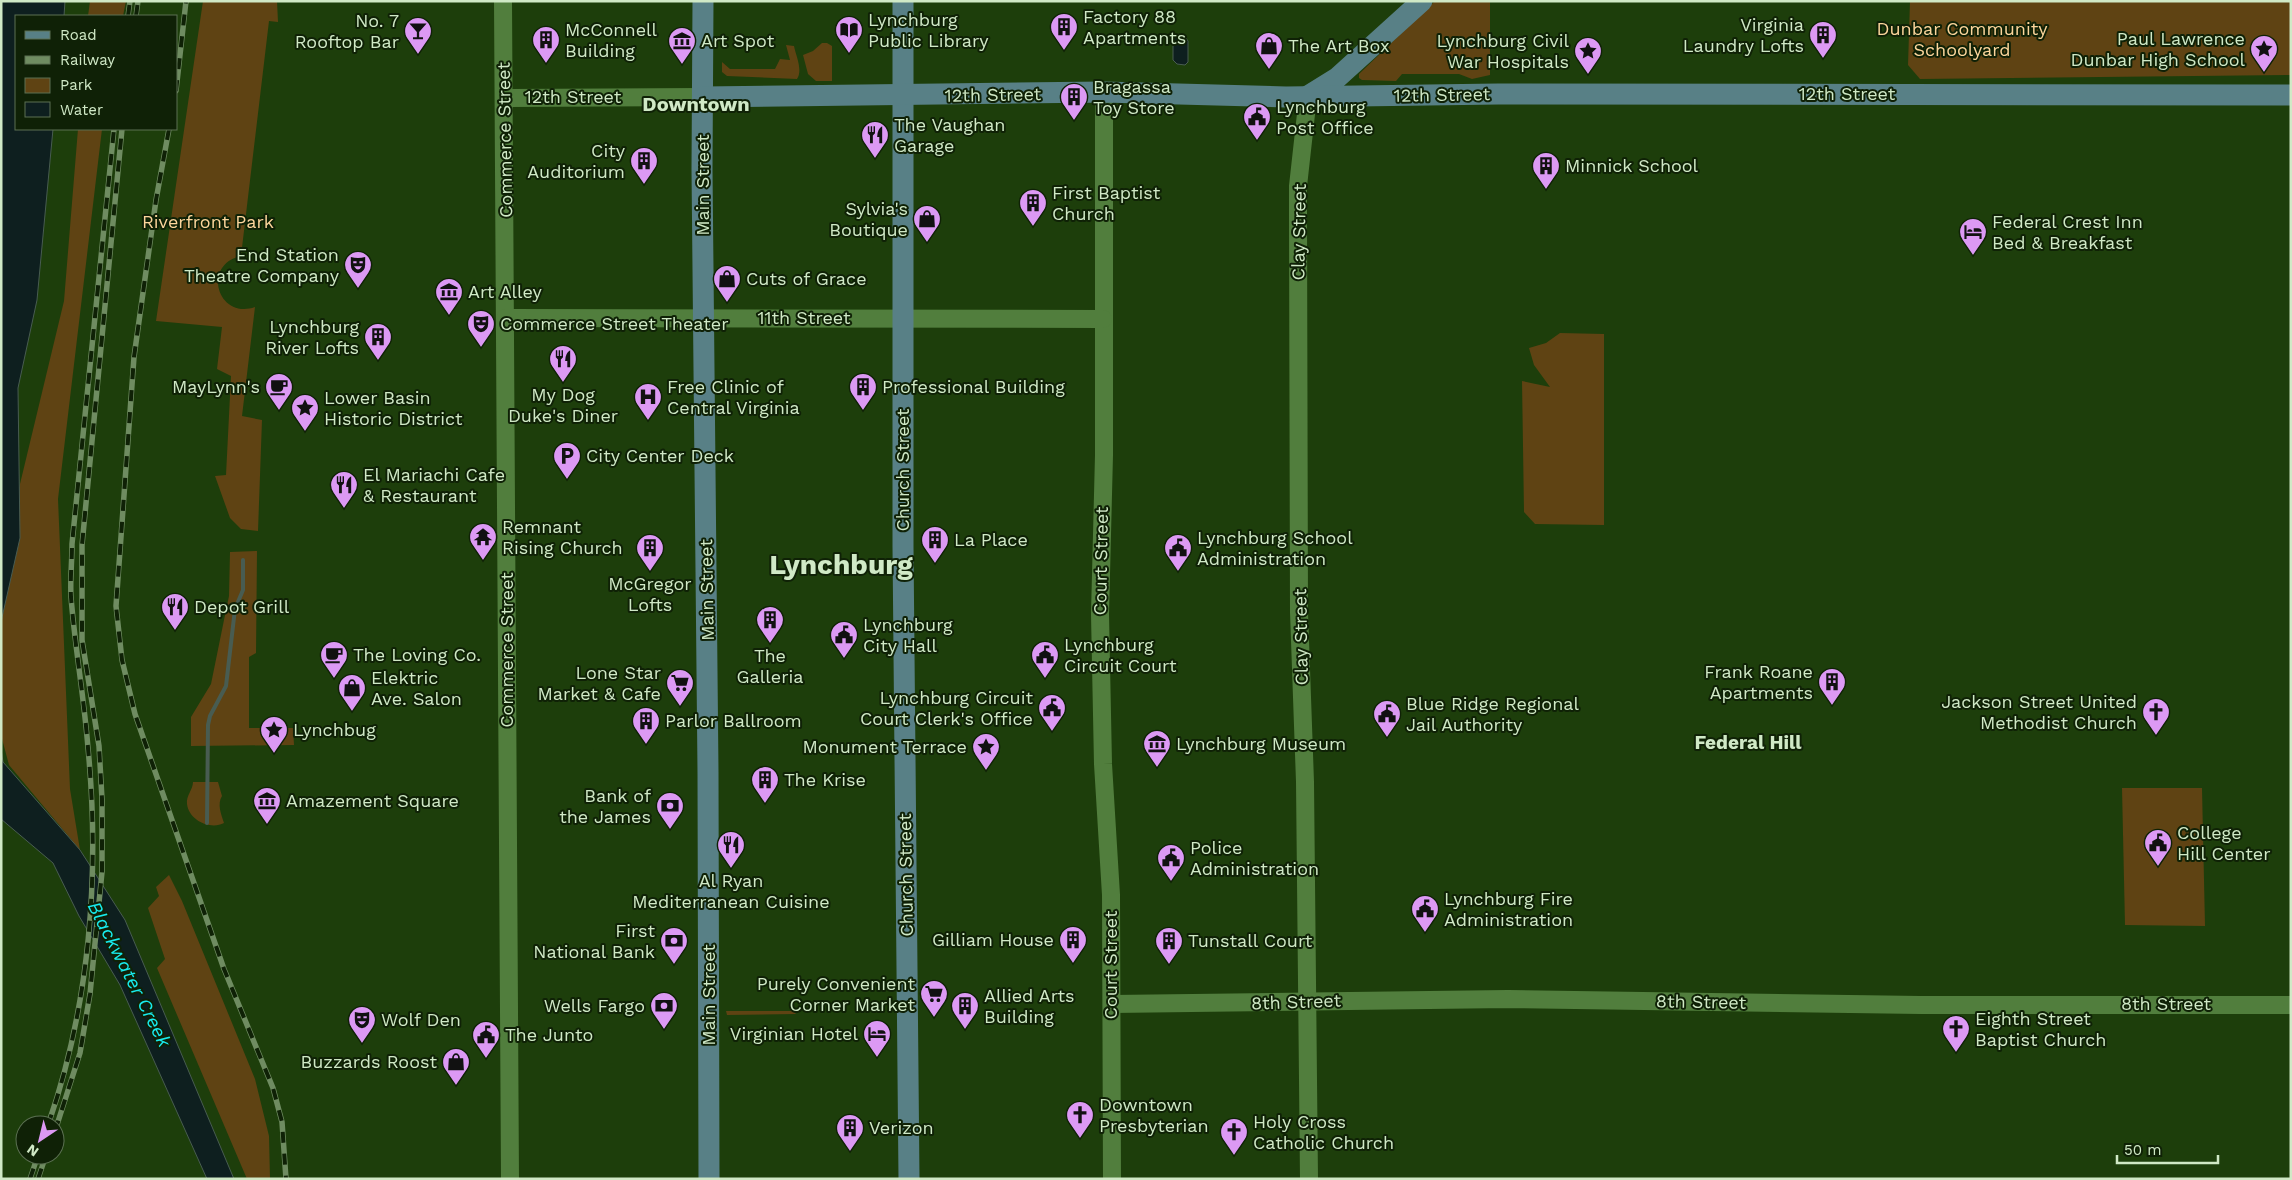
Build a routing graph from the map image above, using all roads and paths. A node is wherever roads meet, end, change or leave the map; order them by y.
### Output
1 (503, 1) edge
2 (703, 1) edge
3 (903, 1) edge
4 (1422, 1) edge
5 (1104, 92) junction
6 (2291, 95) edge
7 (903, 96) junction
8 (1308, 96) junction
9 (504, 98) junction
10 (703, 98) junction
11 (505, 318) junction
12 (703, 318) junction
13 (903, 319) junction
14 (1103, 319) junction
15 (1308, 1002) junction
16 (1112, 1004) junction
17 (2291, 1004) edge
18 (510, 1179) edge
19 (709, 1179) edge
20 (909, 1179) edge
21 (1112, 1179) edge
22 (1309, 1179) edge

1 - 9 street, Commerce Street
2 - 10 main road, Main Street
3 - 7 main road, Church Street
4 - 8 main road
5 - 7 main road, 12th Street
5 - 8 main road, 12th Street
5 - 14 street, Court Street
6 - 8 main road, 12th Street
7 - 10 main road, 12th Street
7 - 13 main road, Church Street
8 - 15 street, Clay Street
9 - 10 street, 12th Street
9 - 11 street, Commerce Street
10 - 12 main road, Main Street
11 - 12 street, 11th Street
11 - 18 street, Commerce Street
12 - 13 street, 11th Street
12 - 19 main road, Main Street
13 - 14 street, 11th Street
13 - 20 main road, Church Street
14 - 16 street, Court Street
15 - 16 street, 8th Street
15 - 17 street, 8th Street
15 - 22 street, Clay Street
16 - 21 street, Court Street

